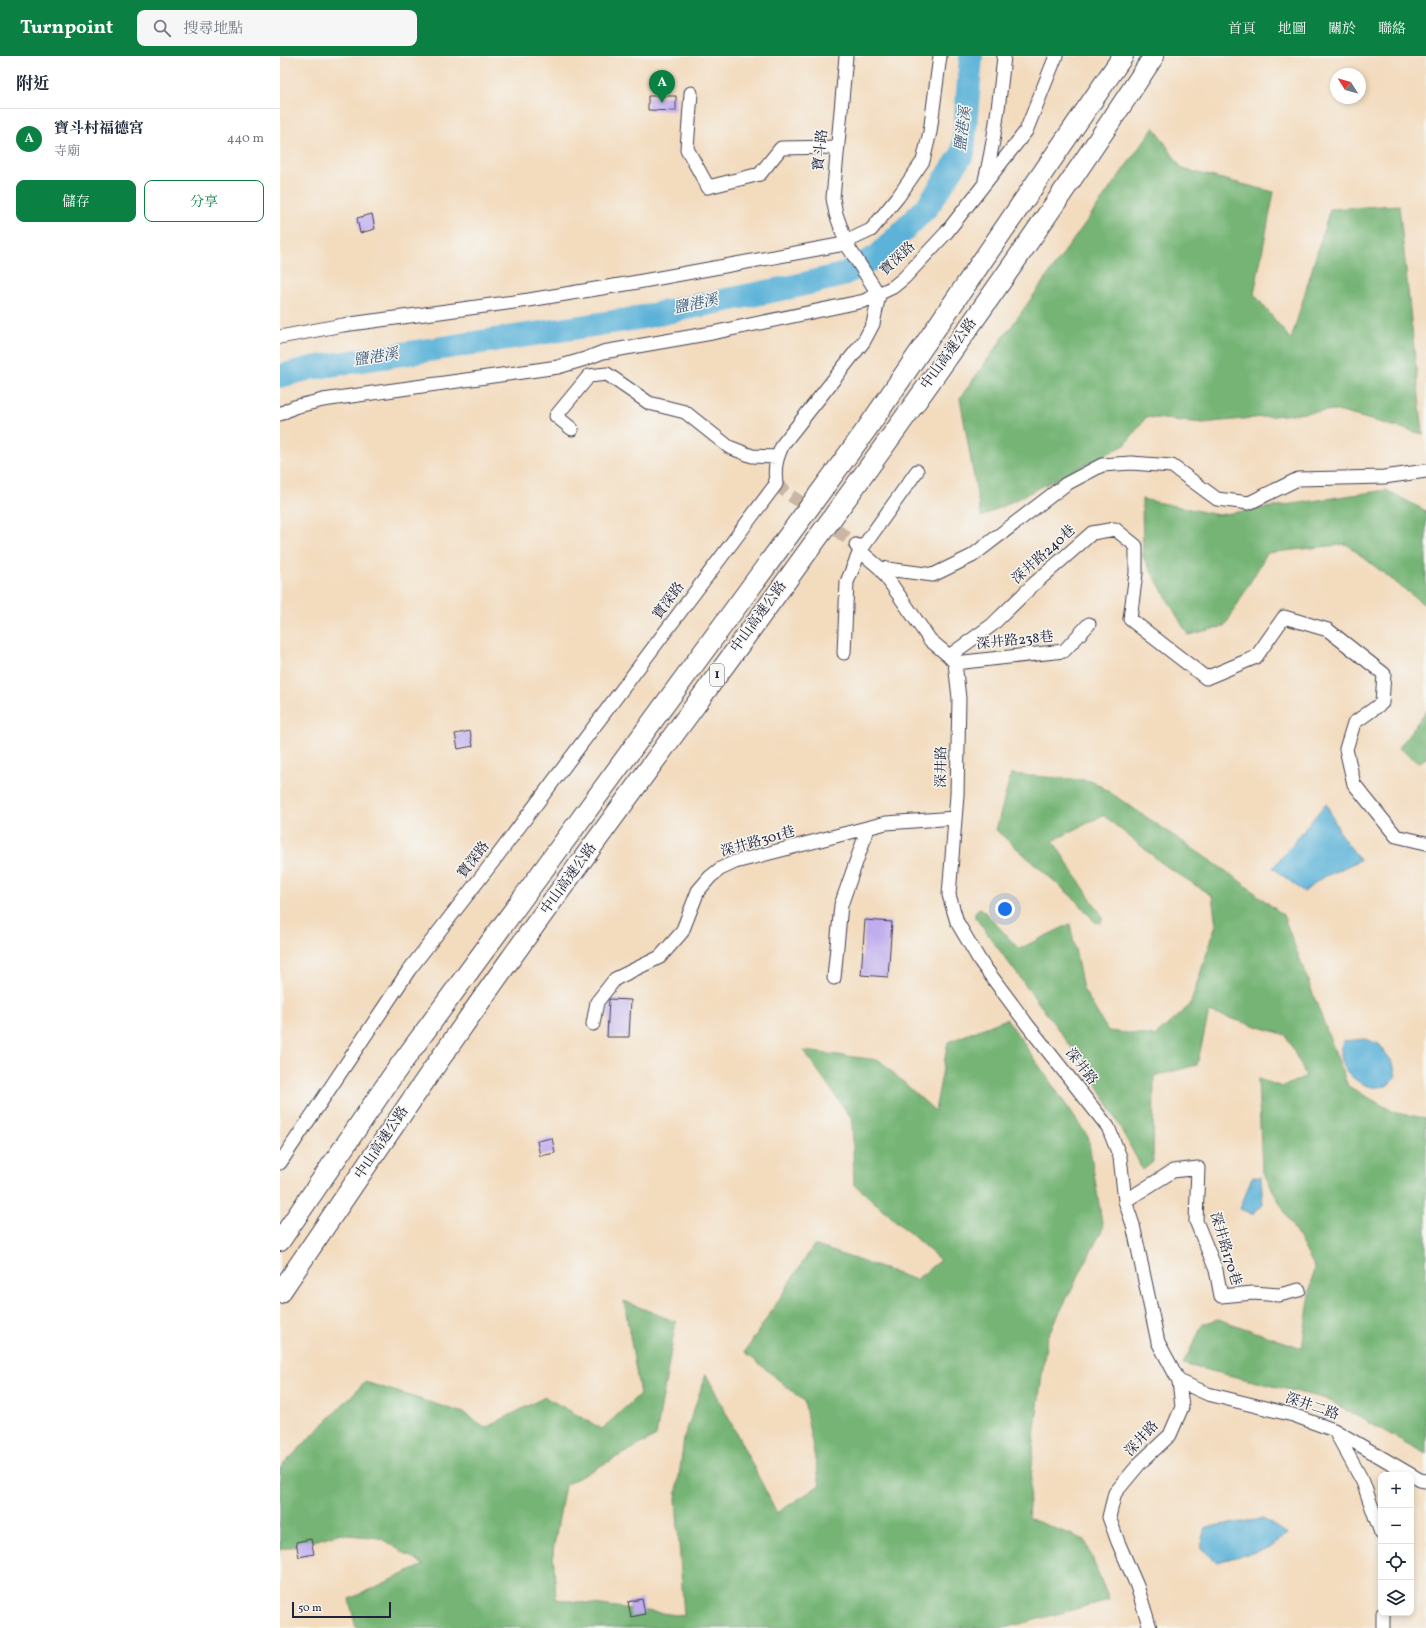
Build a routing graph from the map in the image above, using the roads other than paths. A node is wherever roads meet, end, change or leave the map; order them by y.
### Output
1 (846, 56) edge
2 (940, 56) edge
3 (1004, 56) edge
4 (1056, 56) edge
5 (1123, 56) edge
6 (1154, 56) edge
7 (691, 94) dead end
8 (837, 147) junction
9 (983, 186) junction
10 (846, 243) junction
11 (879, 295) junction
12 (280, 337) edge
13 (280, 414) edge
14 (572, 430) dead end
15 (776, 457) junction
16 (917, 471) dead end
17 (1426, 471) edge
18 (858, 548) junction
19 (880, 568) junction
20 (1089, 624) dead end
21 (844, 653) dead end
22 (952, 660) junction
23 (955, 818) junction
24 (868, 828) junction
25 (1426, 843) edge
26 (834, 978) dead end
27 (593, 1024) dead end
28 (280, 1163) edge
29 (1125, 1201) junction
30 (280, 1241) edge
31 (1298, 1290) dead end
32 (280, 1293) edge
33 (1179, 1382) junction
34 (1334, 1430) junction
35 (1426, 1481) edge
36 (1378, 1524) edge
37 (1383, 1616) edge
38 (1150, 1628) edge
39 (1383, 1628) edge

1 - 8 street, 寶斗路
2 - 10 street
3 - 9 street
4 - 9 street, 寶深路
5 - 30 highway, 中山高速公路 / 1
6 - 32 highway, 中山高速公路 / 1
7 - 8 street
8 - 10 street, 寶斗路
9 - 11 street, 寶深路
10 - 11 street, 寶斗路
10 - 12 street
11 - 13 street
11 - 15 street, 寶深路
14 - 15 street
15 - 28 street, 寶深路
16 - 18 street
17 - 19 street
18 - 19 street
18 - 21 street
19 - 22 street
20 - 22 street, 深井路238巷
22 - 23 street, 深井路
22 - 25 street, 深井路240巷
23 - 24 street, 深井路301巷
23 - 29 street, 深井路
24 - 26 street
24 - 27 street, 深井路301巷
29 - 31 street, 深井路170巷
29 - 33 street, 深井路
33 - 34 street, 深井二路
33 - 38 street, 深井路
34 - 35 street, 深井二路
34 - 36 street
37 - 39 street

